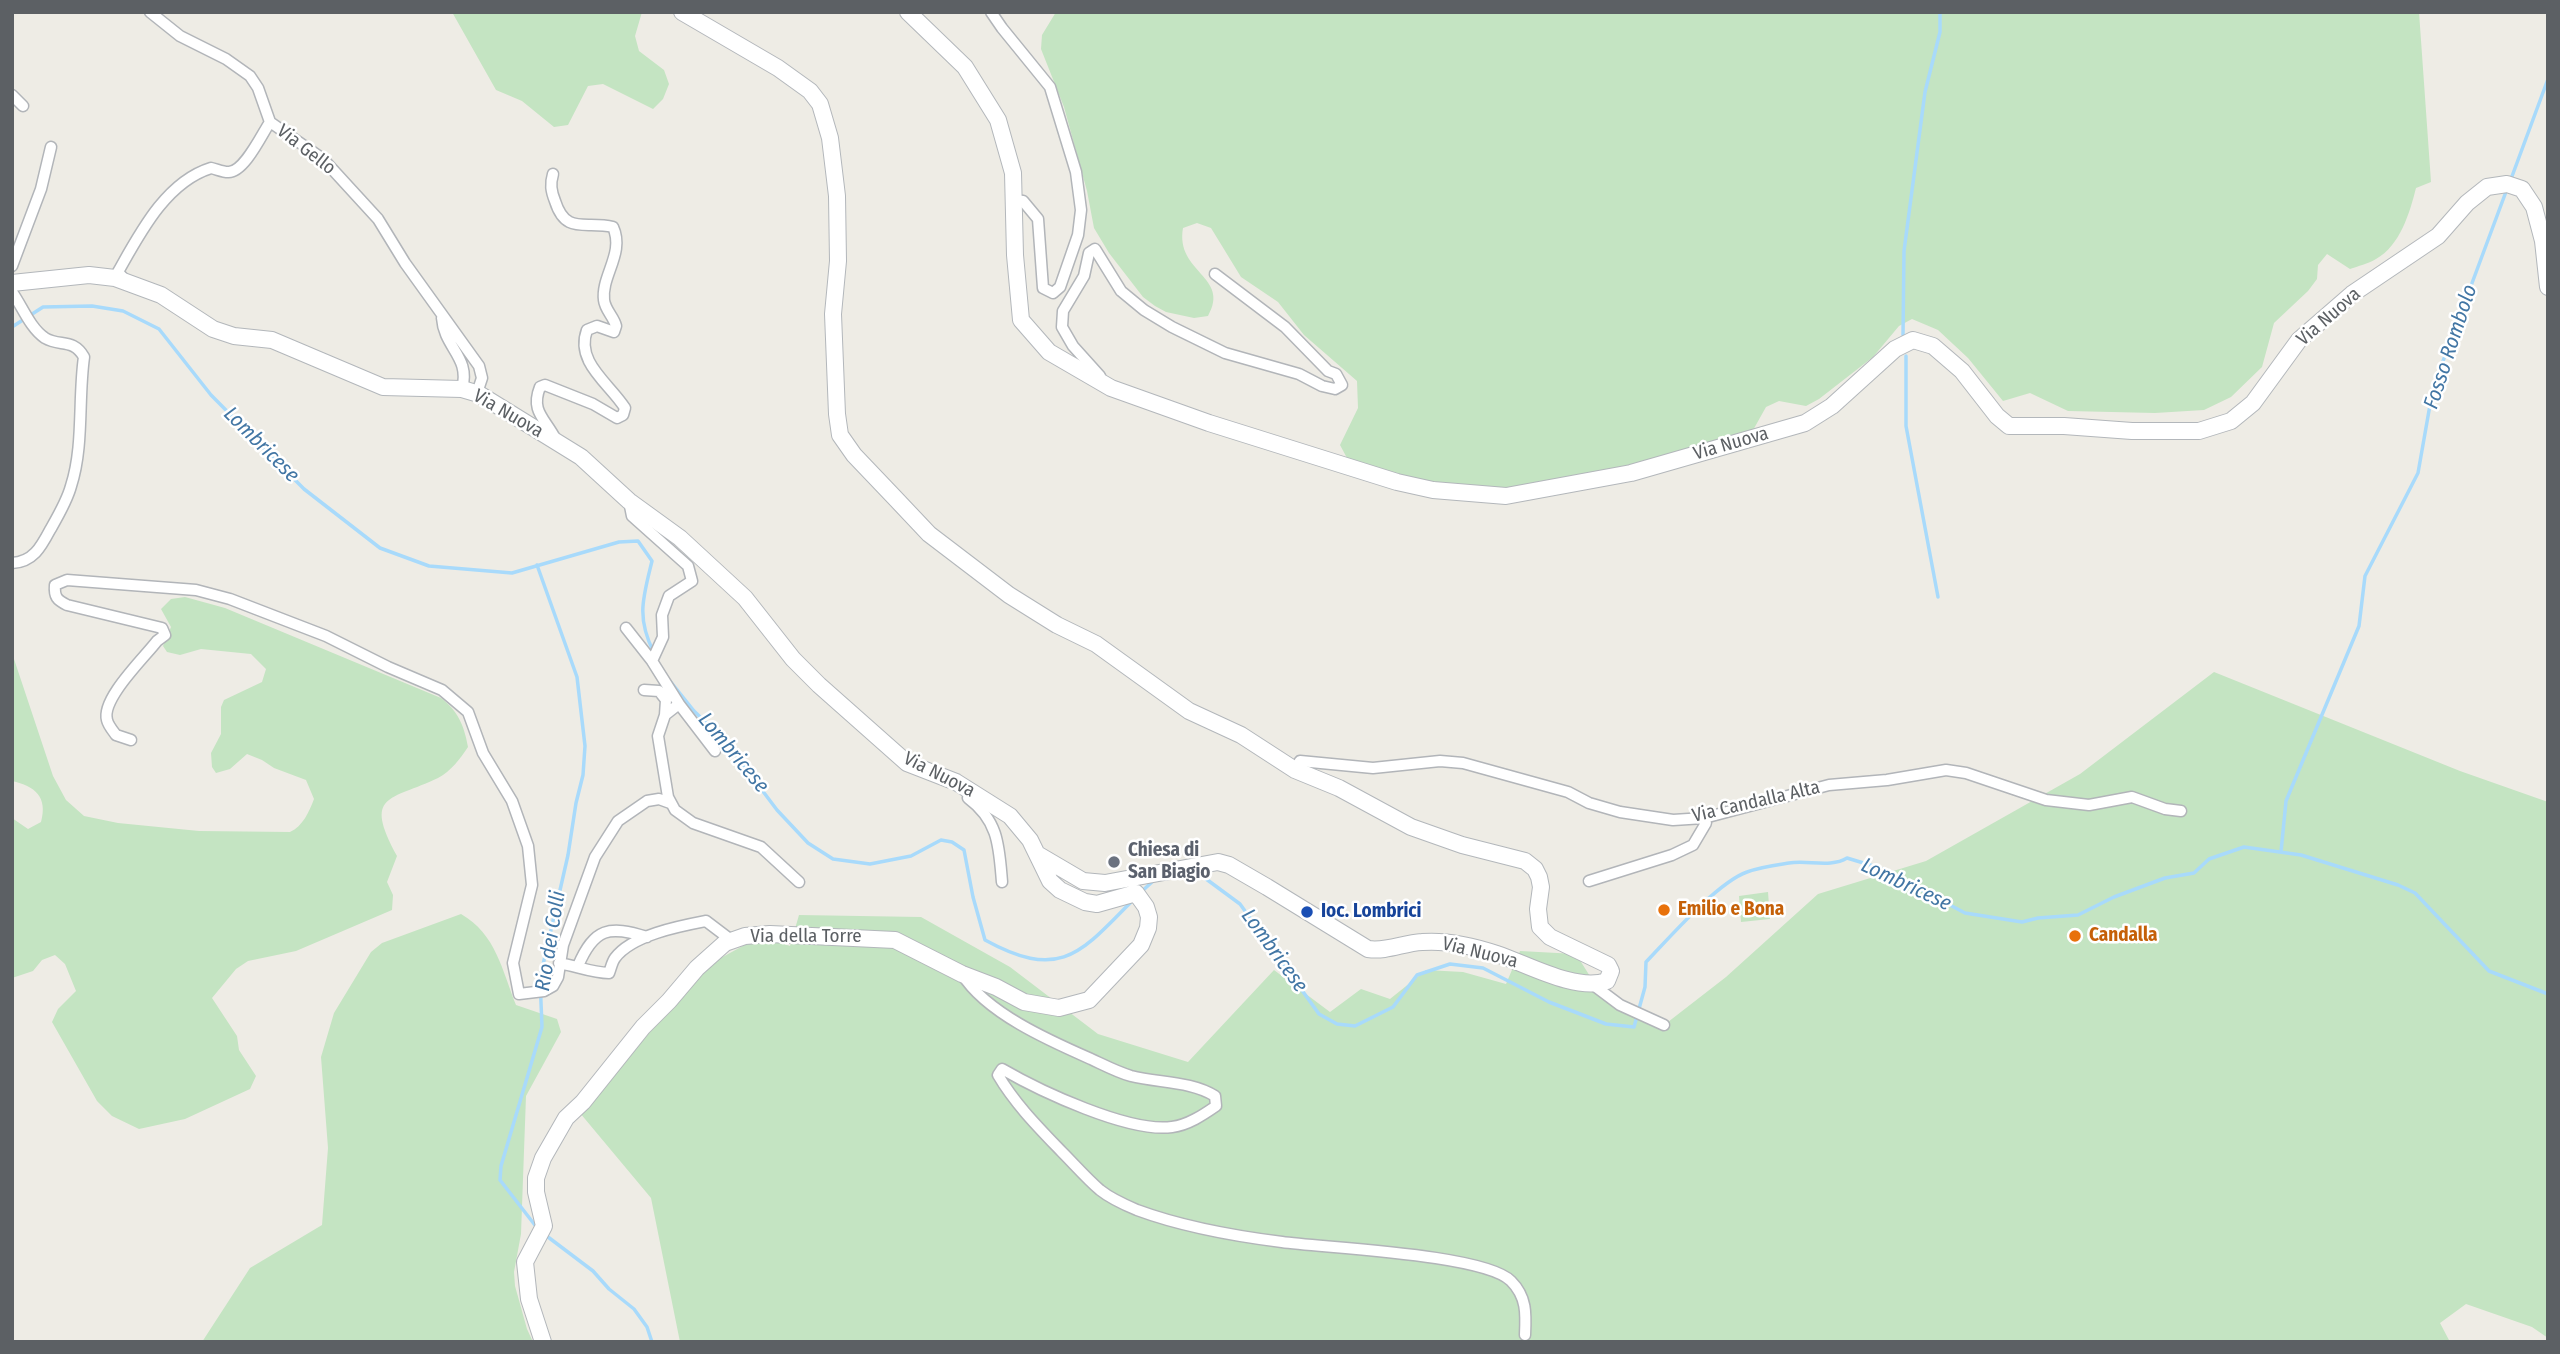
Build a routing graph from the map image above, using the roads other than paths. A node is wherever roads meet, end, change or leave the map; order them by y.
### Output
1 (150, 12) edge
2 (682, 12) edge
3 (908, 12) edge
4 (991, 12) edge
5 (12, 95) edge
6 (23, 106) dead end
7 (270, 122) junction
8 (51, 147) dead end
9 (553, 174) dead end
10 (1014, 200) junction
11 (12, 266) edge
12 (1215, 274) dead end
13 (127, 282) junction
14 (12, 283) edge
15 (2548, 287) edge
16 (12, 292) edge
17 (1111, 388) junction
18 (469, 391) junction
19 (556, 441) junction
20 (629, 500) junction
21 (12, 564) edge
22 (626, 628) dead end
23 (652, 661) junction
24 (645, 690) dead end
25 (679, 704) junction
26 (665, 715) junction
27 (131, 740) dead end
28 (715, 751) dead end
29 (1295, 770) junction
30 (956, 782) junction
31 (670, 803) junction
32 (2181, 811) dead end
33 (1704, 818) junction
34 (1037, 854) junction
35 (1589, 881) dead end
36 (799, 882) dead end
37 (1002, 882) dead end
38 (647, 937) junction
39 (731, 940) junction
40 (559, 963) junction
41 (578, 966) junction
42 (962, 974) junction
43 (1592, 984) junction
44 (1664, 1025) dead end
45 (1525, 1335) dead end
46 (542, 1342) edge

1 - 7 street, Via Gello
2 - 29 street
3 - 10 street, Via Nuova
4 - 10 street
5 - 6 street
7 - 13 street
7 - 18 street, Via Gello
8 - 11 street
9 - 19 street
10 - 17 street, Via Nuova
12 - 17 street
13 - 14 street, Via Nuova
13 - 18 street, Via Nuova
15 - 17 street, Via Nuova
16 - 21 street
18 - 19 street, Via Nuova
19 - 20 street, Via Nuova
20 - 23 street
20 - 30 street, Via Nuova
22 - 23 street
23 - 25 street
24 - 26 street
25 - 26 street
25 - 28 street
26 - 31 street
27 - 40 street
29 - 33 street, Via Candalla Alta
29 - 43 street
30 - 34 street, Via Nuova
30 - 37 street
31 - 36 street
31 - 40 street
32 - 33 street, Via Candalla Alta
33 - 35 street
34 - 42 street, Via della Torre
34 - 43 street, Via Nuova
38 - 39 street
38 - 41 street
38 - 41 street
39 - 42 street, Via della Torre
39 - 46 street, Via della Torre
40 - 41 street
42 - 45 street
43 - 44 street

